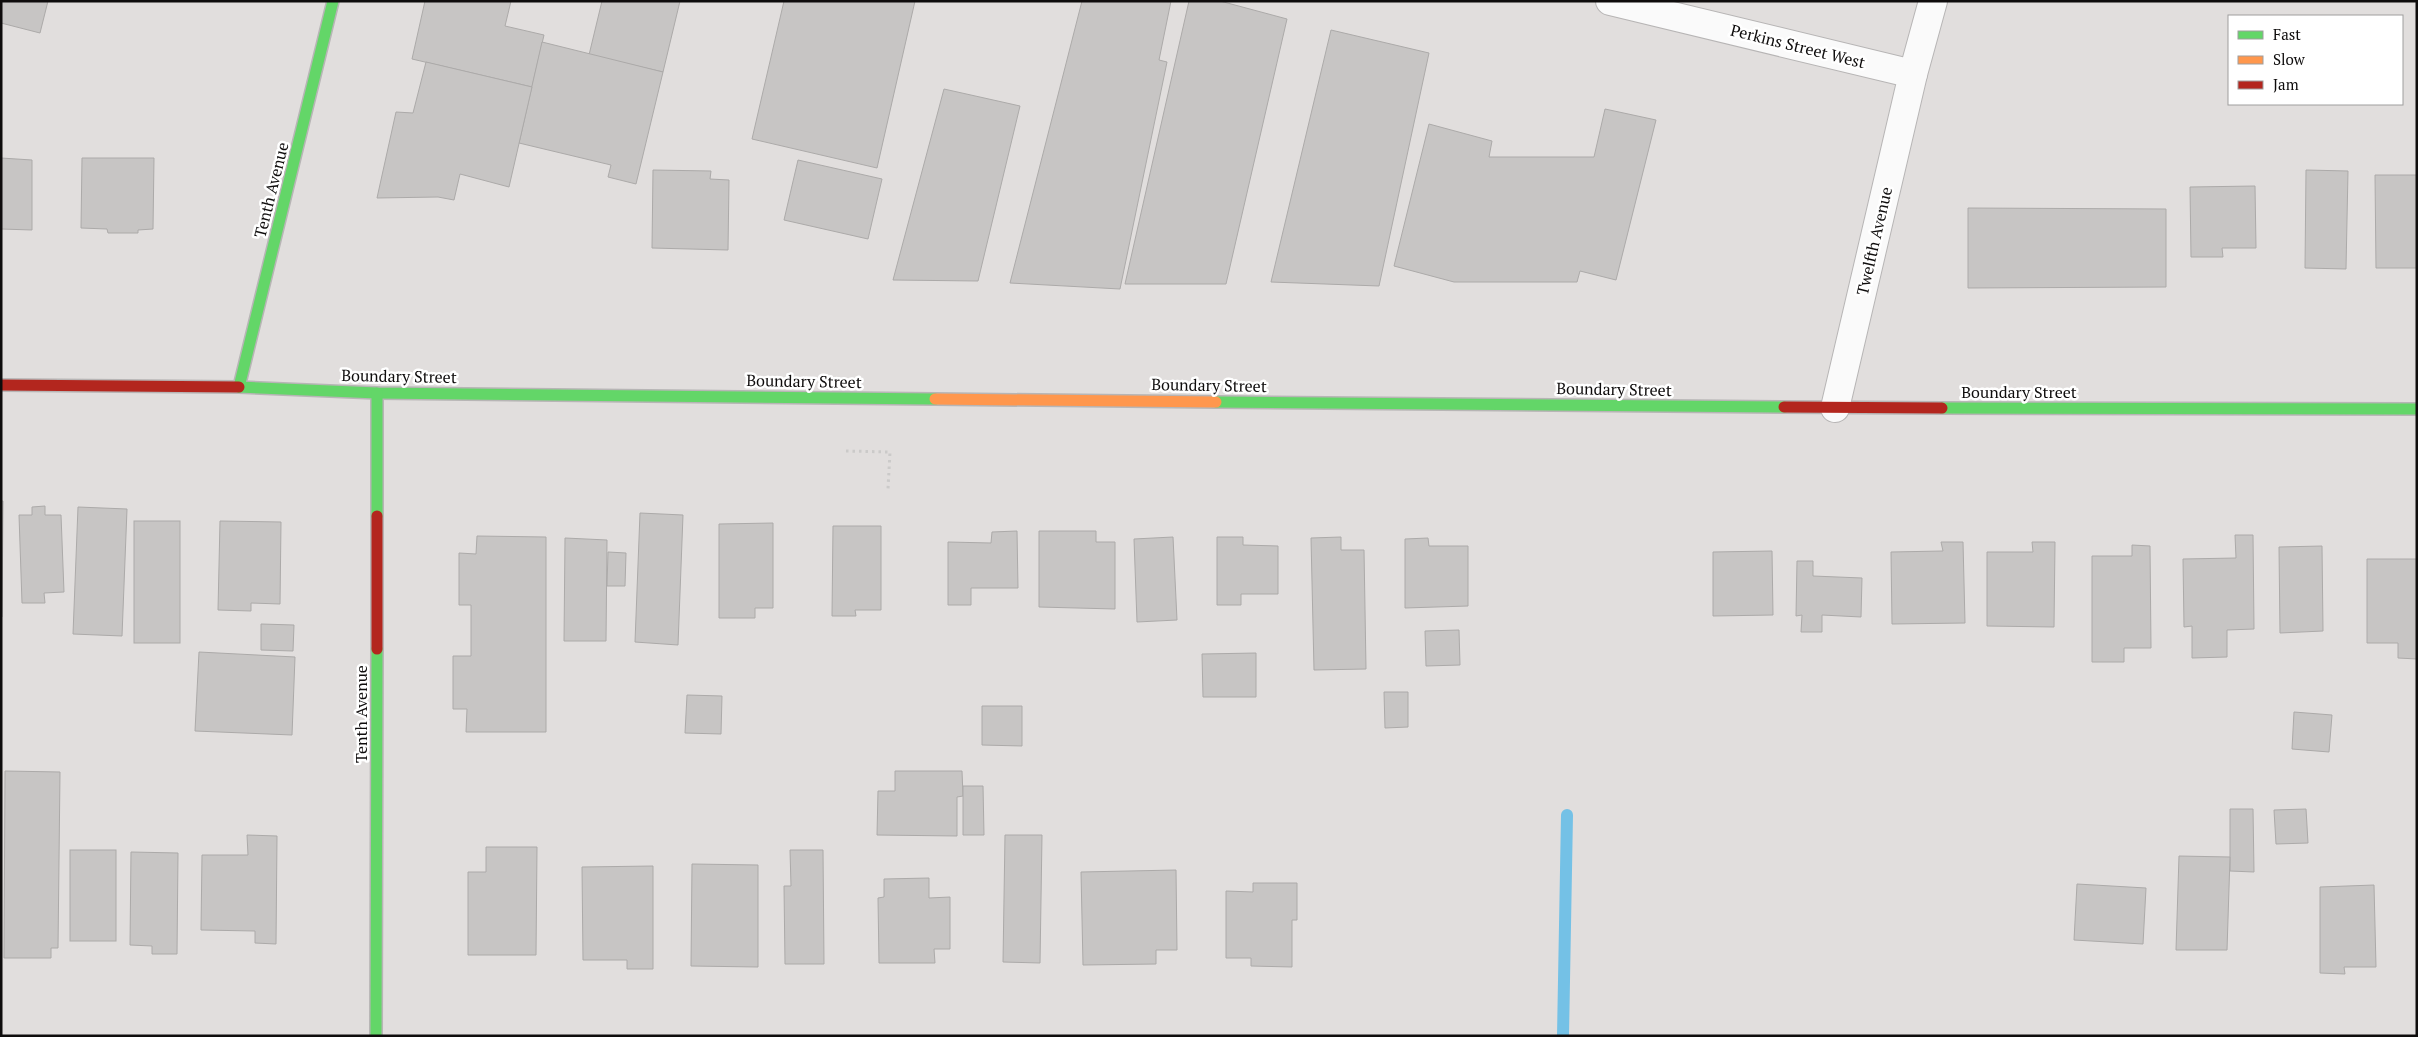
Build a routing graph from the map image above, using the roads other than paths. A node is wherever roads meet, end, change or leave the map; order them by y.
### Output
1 (333, 1) edge
2 (1610, 1) edge
3 (1933, 1) edge
4 (1913, 74) junction
5 (1, 385) edge
6 (239, 387) junction
7 (377, 393) junction
8 (1834, 408) junction
9 (2417, 409) edge
10 (376, 1036) edge

1 - 6 main road, Tenth Avenue
2 - 4 street, Perkins Street West
3 - 4 street
4 - 8 street, Twelfth Avenue
5 - 6 main road, Boundary Street
6 - 7 main road, Boundary Street
7 - 8 main road, Boundary Street
7 - 10 main road, Tenth Avenue
8 - 9 main road, Boundary Street

